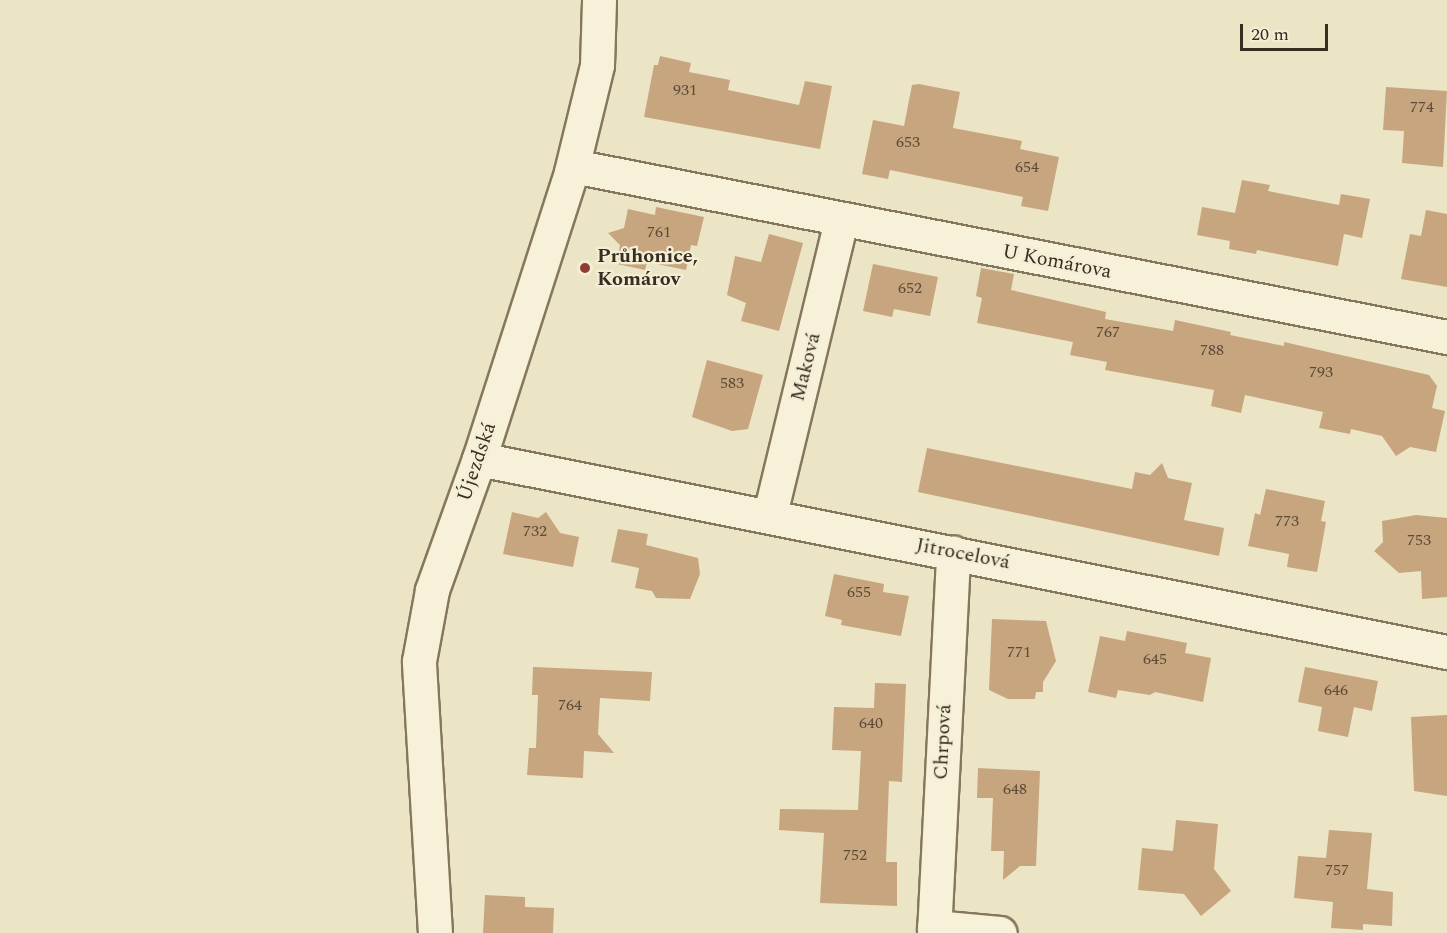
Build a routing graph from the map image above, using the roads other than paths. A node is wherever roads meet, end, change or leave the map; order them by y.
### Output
1 (598, 0) edge
2 (573, 166) junction
3 (841, 220) junction
4 (1447, 337) edge
5 (479, 459) junction
6 (770, 514) junction
7 (953, 552) junction
8 (1447, 651) edge
9 (934, 930) edge
10 (435, 933) edge
11 (1000, 933) edge

1 - 2 street, Újezdská
2 - 3 street, U Komárova
2 - 5 street, Újezdská
3 - 4 street, U Komárova
3 - 6 street, Maková
5 - 6 street, Jitrocelová
5 - 10 street, Újezdská
6 - 7 street, Jitrocelová
7 - 8 street, Jitrocelová
7 - 9 street, Chrpová
9 - 11 street

